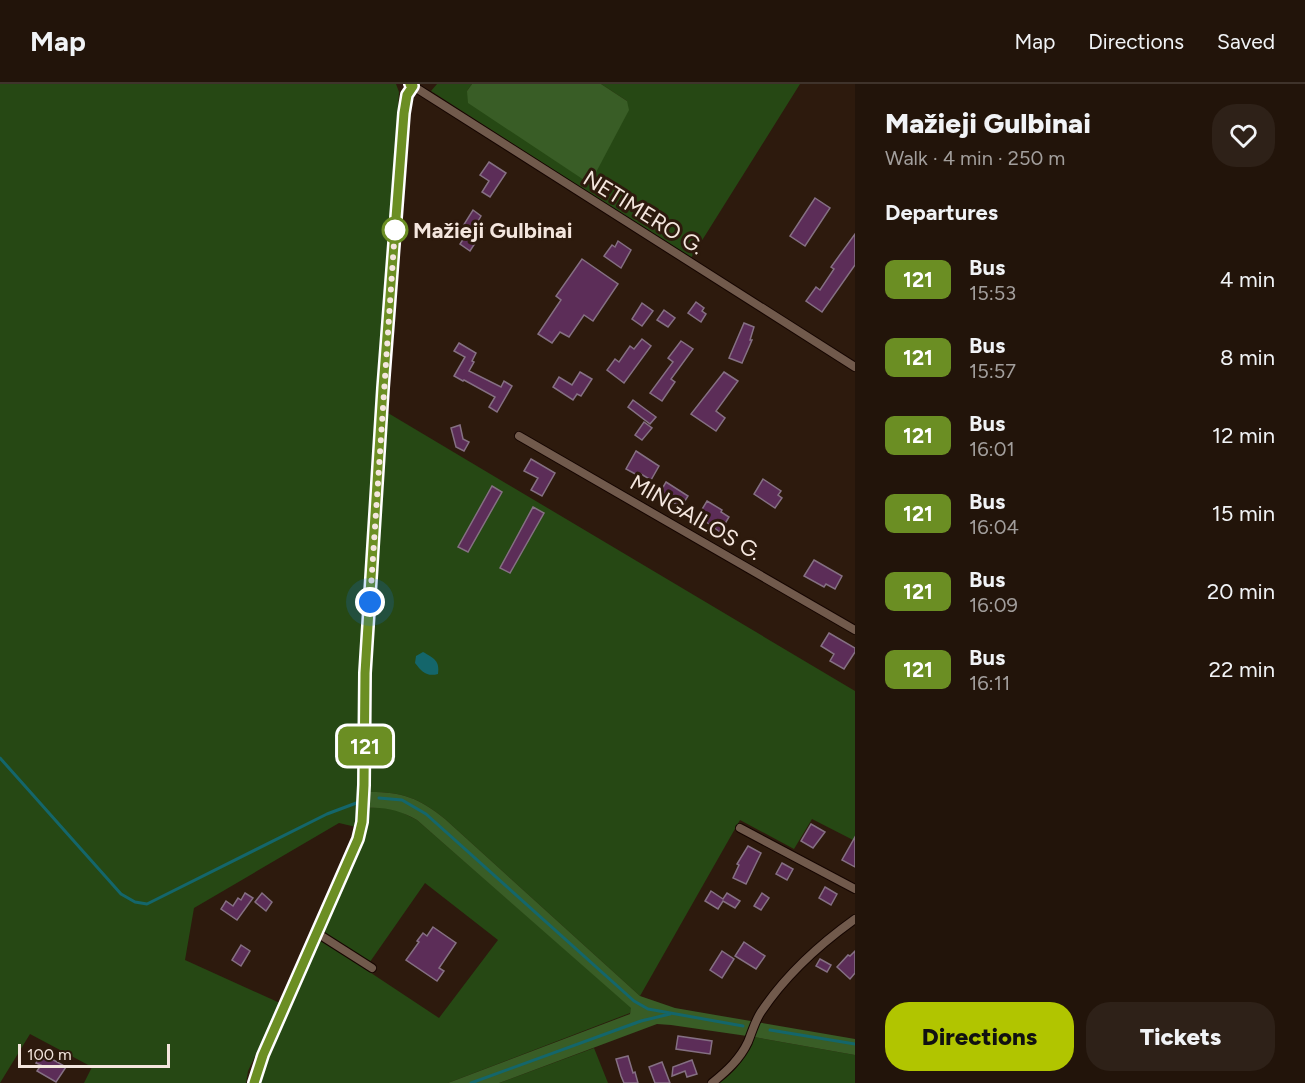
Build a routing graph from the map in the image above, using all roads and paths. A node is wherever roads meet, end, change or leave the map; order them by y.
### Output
1 (412, 85) edge
2 (855, 367) edge
3 (519, 436) dead end
4 (855, 630) edge
5 (740, 828) dead end
6 (855, 889) edge
7 (855, 919) edge
8 (316, 933) junction
9 (372, 968) dead end
10 (254, 1083) edge
11 (712, 1083) edge

1 - 2 street, NETIMERO G.
1 - 8 street
3 - 4 street, MINGAILOS G.
5 - 6 street
7 - 11 street
8 - 9 street
8 - 10 street

